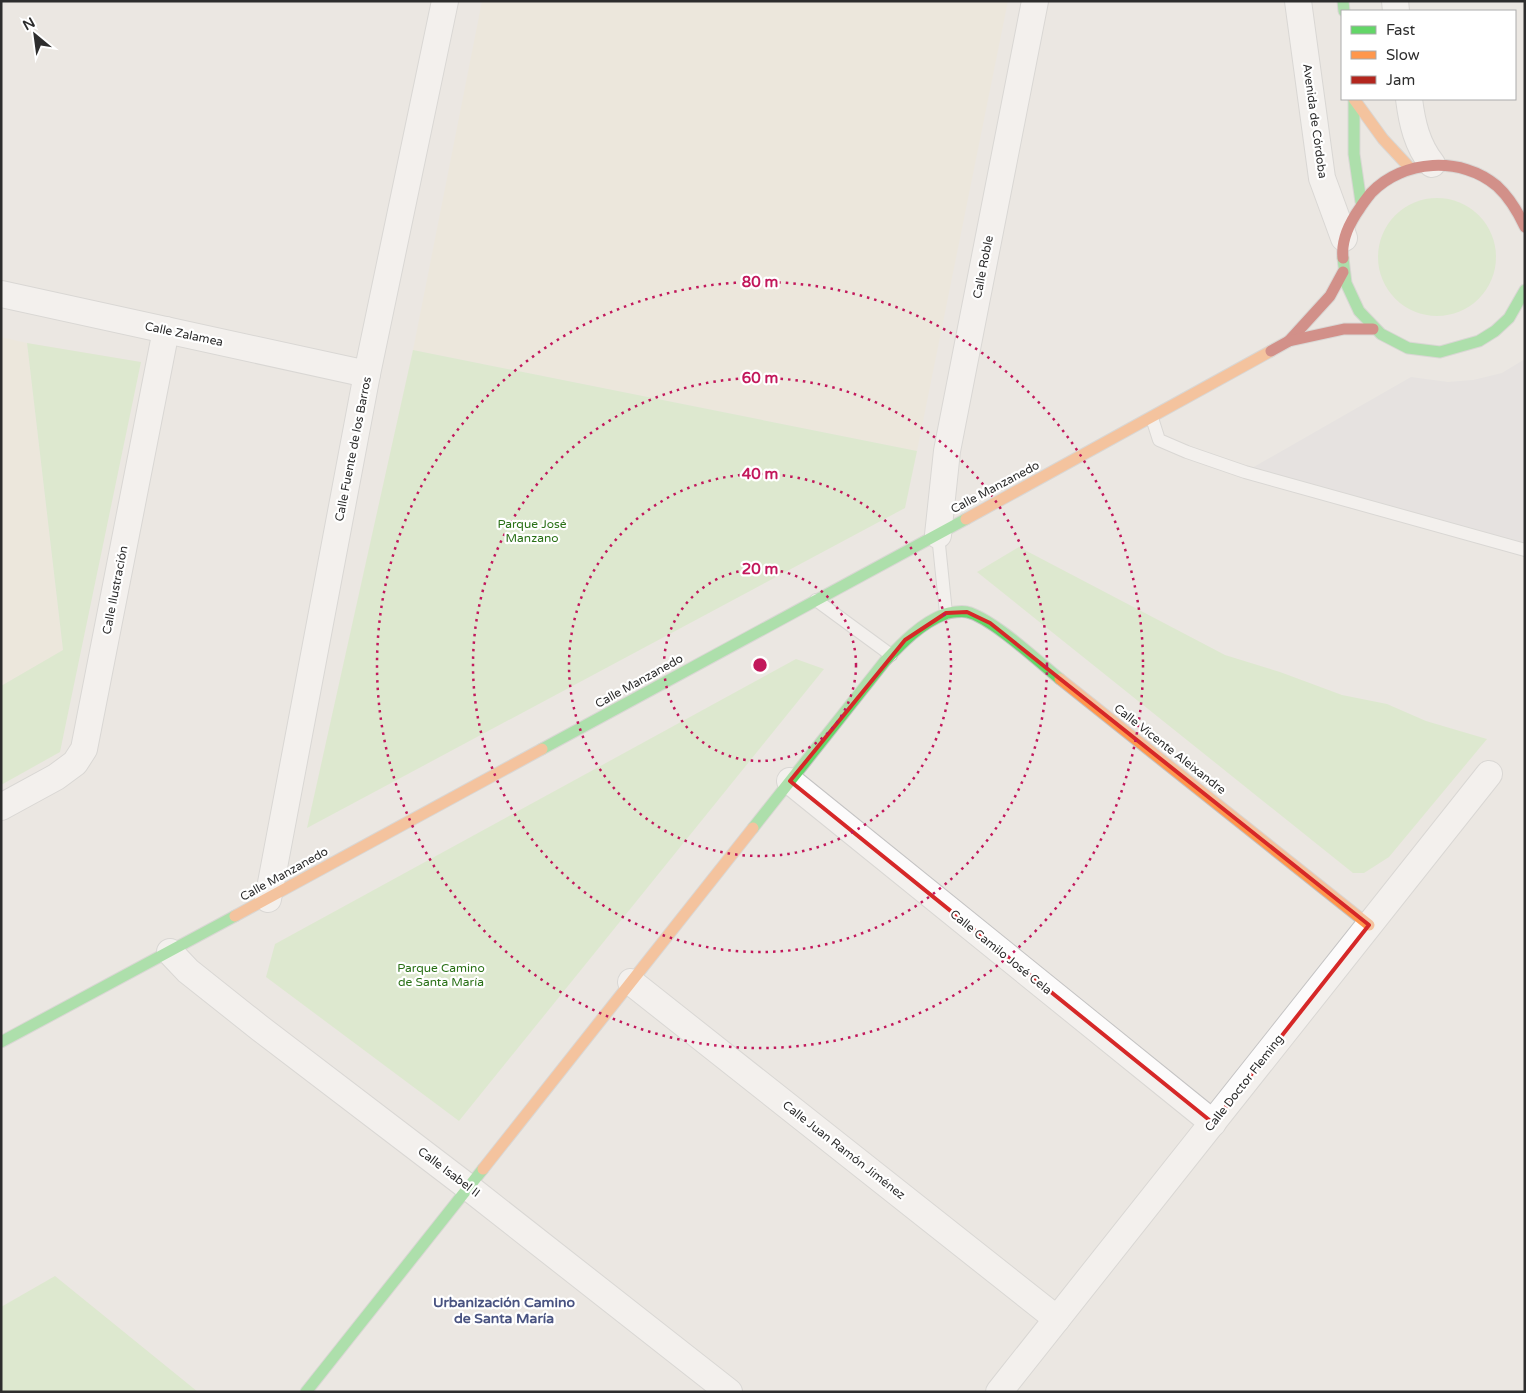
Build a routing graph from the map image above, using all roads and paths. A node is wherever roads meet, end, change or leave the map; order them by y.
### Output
1 (445, 1) edge
2 (1035, 1) edge
3 (1298, 1) edge
4 (1354, 100) edge
5 (1355, 100) edge
6 (1411, 111) edge
7 (1421, 166) junction
8 (1494, 184) junction
9 (1511, 184) dead end
10 (1361, 202) junction
11 (1525, 227) edge
12 (1344, 238) junction
13 (1343, 272) junction
14 (1525, 290) edge
15 (1, 294) edge
16 (1512, 314) junction
17 (1524, 323) edge
18 (1373, 329) junction
19 (166, 330) junction
20 (1289, 341) junction
21 (367, 374) junction
22 (1152, 418) junction
23 (938, 535) junction
24 (1525, 550) edge
25 (816, 600) junction
26 (946, 613) junction
27 (891, 655) junction
28 (1489, 774) dead end
29 (790, 781) junction
30 (1, 807) edge
31 (268, 898) junction
32 (1369, 925) junction
33 (170, 952) junction
34 (631, 982) junction
35 (1, 1042) edge
36 (1213, 1123) junction
37 (468, 1187) junction
38 (1057, 1319) junction
39 (312, 1389) edge
40 (729, 1392) edge
41 (999, 1392) edge

1 - 21 street, Calle Fuente de los Barros
2 - 23 street, Calle Roble
3 - 12 street, Avenida de Córdoba
4 - 10 main road
5 - 7 main road
6 - 7 street
7 - 8 main road
7 - 10 main road
8 - 9 main road
8 - 11 main road
10 - 12 main road
12 - 13 main road
13 - 18 main road
13 - 20 main road, Calle Manzanedo
14 - 16 main road
15 - 19 street, Calle Zalamea
16 - 17 lane
16 - 18 main road
18 - 20 main road, Calle Manzanedo
19 - 21 street, Calle Zalamea
19 - 30 street, Calle Ilustración
20 - 22 main road, Calle Manzanedo
21 - 31 street, Calle Fuente de los Barros
22 - 23 main road, Calle Manzanedo
22 - 24 lane
23 - 25 main road, Calle Manzanedo
23 - 26 lane
25 - 27 lane
25 - 31 main road, Calle Manzanedo
26 - 27 main road
26 - 32 main road, Calle Vicente Aleixandre
27 - 29 main road
28 - 32 street, Calle Doctor Fleming
29 - 34 main road
29 - 36 street, Calle Camilo José Cela
31 - 33 main road, Calle Manzanedo
32 - 36 street, Calle Doctor Fleming
33 - 35 main road, Calle Manzanedo
33 - 37 street, Calle Isabel II
34 - 37 main road
34 - 38 street, Calle Juan Ramón Jiménez
36 - 38 street, Calle Doctor Fleming
37 - 39 main road
37 - 40 street, Calle Isabel II
38 - 41 street, Calle Doctor Fleming

